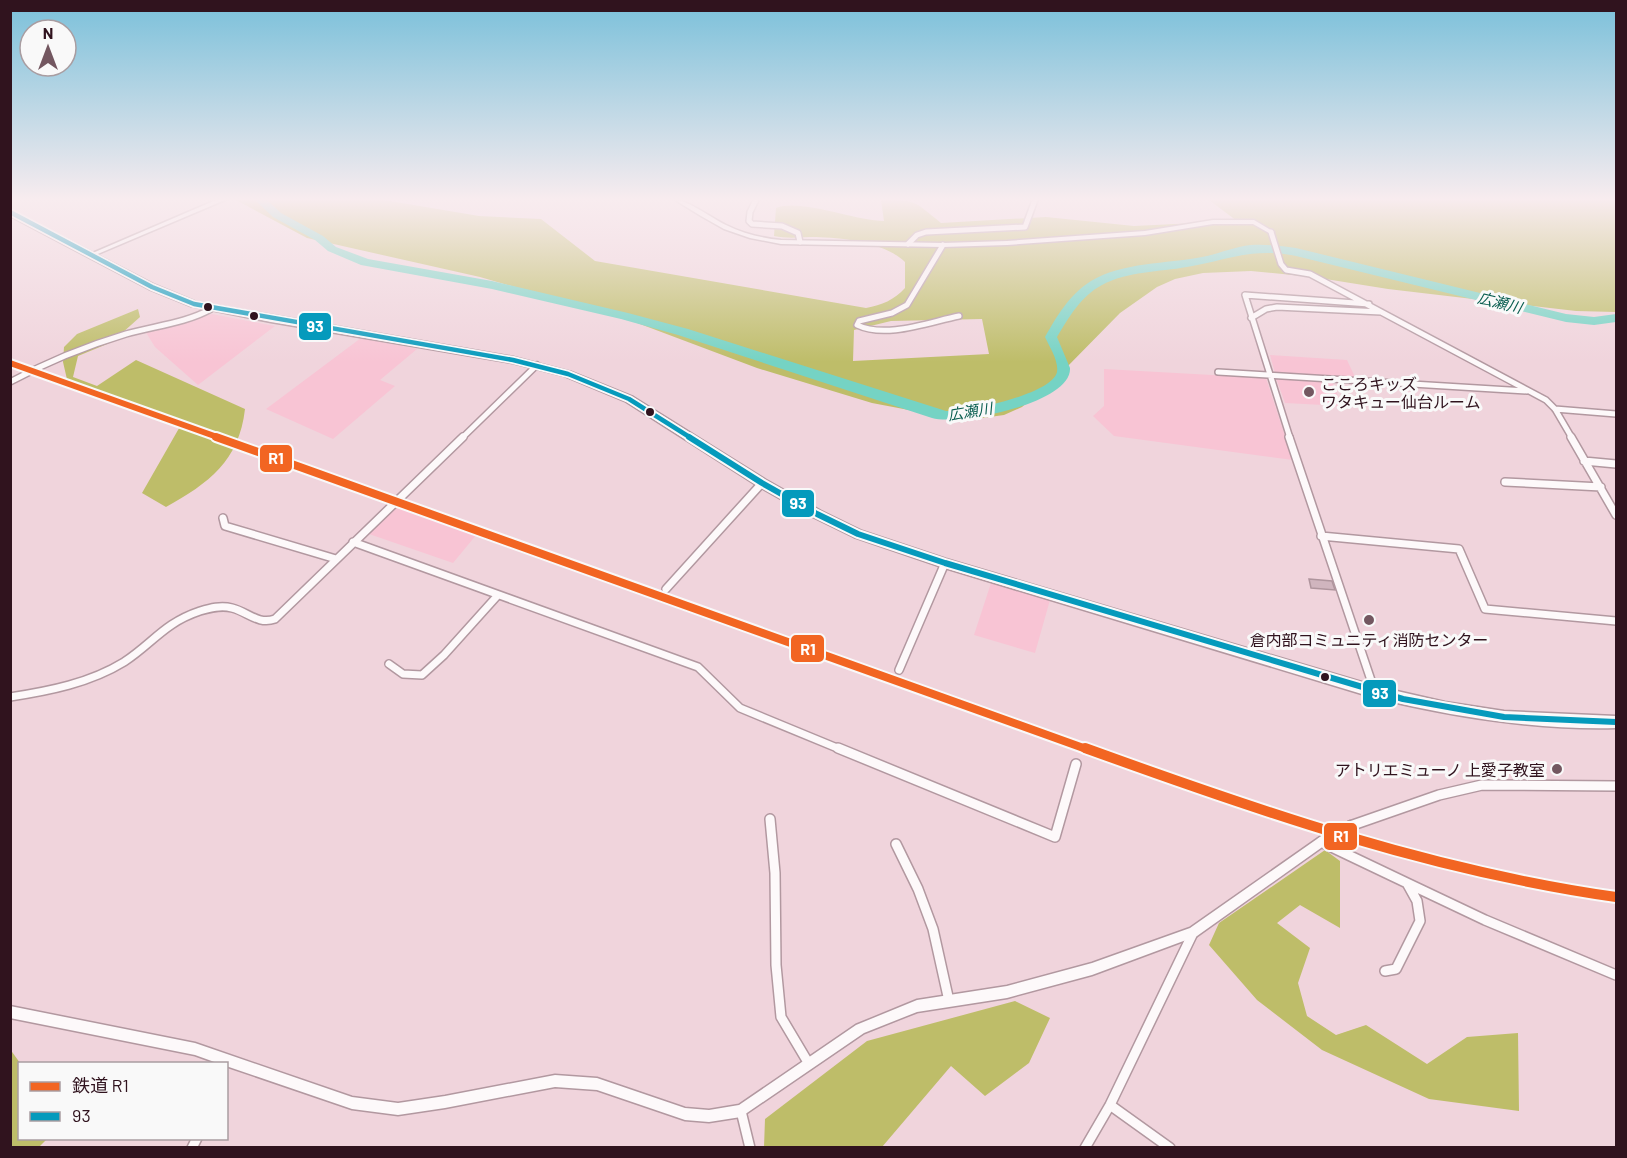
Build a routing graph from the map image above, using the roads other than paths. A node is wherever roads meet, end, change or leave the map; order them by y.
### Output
1 (938, 254) edge
2 (1278, 254) edge
3 (91, 255) edge
4 (1369, 304) junction
5 (211, 309) junction
6 (1384, 312) junction
7 (959, 316) dead end
8 (1251, 318) junction
9 (537, 365) junction
10 (1218, 372) dead end
11 (1269, 376) junction
12 (10, 382) edge
13 (1530, 391) junction
14 (1555, 409) junction
15 (1617, 414) edge
16 (1584, 461) junction
17 (1617, 464) edge
18 (1505, 482) dead end
19 (762, 483) junction
20 (1601, 487) junction
21 (1617, 515) edge
22 (223, 518) dead end
23 (1321, 536) junction
24 (353, 542) junction
25 (336, 559) junction
26 (945, 563) junction
27 (666, 589) dead end
28 (498, 595) junction
29 (1617, 621) edge
30 (389, 664) dead end
31 (899, 670) dead end
32 (1375, 693) junction
33 (10, 697) edge
34 (1617, 722) edge
35 (1076, 764) dead end
36 (1617, 786) edge
37 (770, 819) dead end
38 (1350, 826) joint
39 (1321, 842) junction
40 (896, 844) dead end
41 (1407, 883) junction
42 (1193, 932) junction
43 (1385, 971) dead end
44 (1617, 975) edge
45 (949, 1001) junction
46 (10, 1012) edge
47 (225, 1062) edge
48 (228, 1063) edge
49 (809, 1064) junction
50 (1110, 1106) junction
51 (741, 1111) junction
52 (750, 1148) edge
53 (1085, 1148) edge
54 (1170, 1148) edge

1 - 7 street
2 - 4 street
3 - 5 highway
4 - 6 street
4 - 8 street
5 - 9 highway
5 - 12 street
6 - 8 street
6 - 13 street
8 - 11 street
9 - 19 highway
9 - 24 street
10 - 11 street
11 - 13 street
11 - 23 street
13 - 14 street
14 - 15 street
14 - 16 street
16 - 17 street
16 - 20 street
18 - 20 street
19 - 26 highway
19 - 27 street
20 - 21 street
22 - 25 street
23 - 29 street
23 - 32 street
24 - 25 street
24 - 28 street
25 - 33 street
26 - 31 street
26 - 32 highway
28 - 30 street
28 - 35 street
32 - 34 highway
36 - 38 street
37 - 49 street
38 - 39 street
39 - 41 street
39 - 42 street
40 - 45 street
41 - 43 street
41 - 44 street
42 - 45 street
42 - 50 street
45 - 49 street
46 - 47 street
48 - 51 street
49 - 51 street
50 - 53 street
50 - 54 street
51 - 52 street

